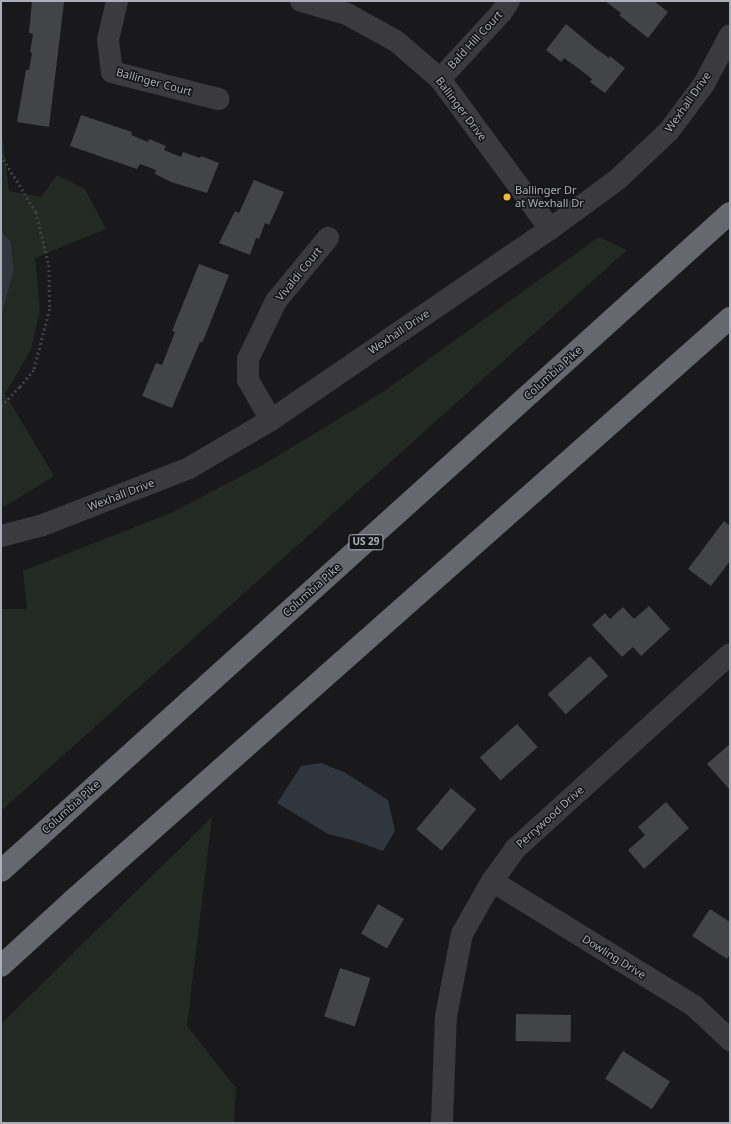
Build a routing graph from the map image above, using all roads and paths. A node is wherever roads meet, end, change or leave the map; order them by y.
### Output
1 (117, 1) edge
2 (301, 1) edge
3 (509, 1) edge
4 (730, 35) edge
5 (440, 79) junction
6 (219, 99) dead end
7 (1, 155) edge
8 (730, 213) edge
9 (550, 230) junction
10 (328, 238) dead end
11 (730, 318) edge
12 (1, 407) edge
13 (271, 420) junction
14 (1, 536) edge
15 (730, 654) edge
16 (1, 871) edge
17 (492, 881) junction
18 (1, 966) edge
19 (730, 1040) edge
20 (442, 1123) edge

1 - 6 street, Ballinger Court
2 - 5 street, Ballinger Drive
3 - 5 street, Bald Hill Court
4 - 9 street, Wexhall Drive
5 - 9 street, Ballinger Drive
7 - 12 path
8 - 16 highway, Columbia Pike / US 29
9 - 13 street, Wexhall Drive
10 - 13 street, Vivaldi Court
11 - 18 highway
13 - 14 street, Wexhall Drive
15 - 17 street, Perrywood Drive
17 - 19 street, Dowling Drive
17 - 20 street, Perrywood Drive

